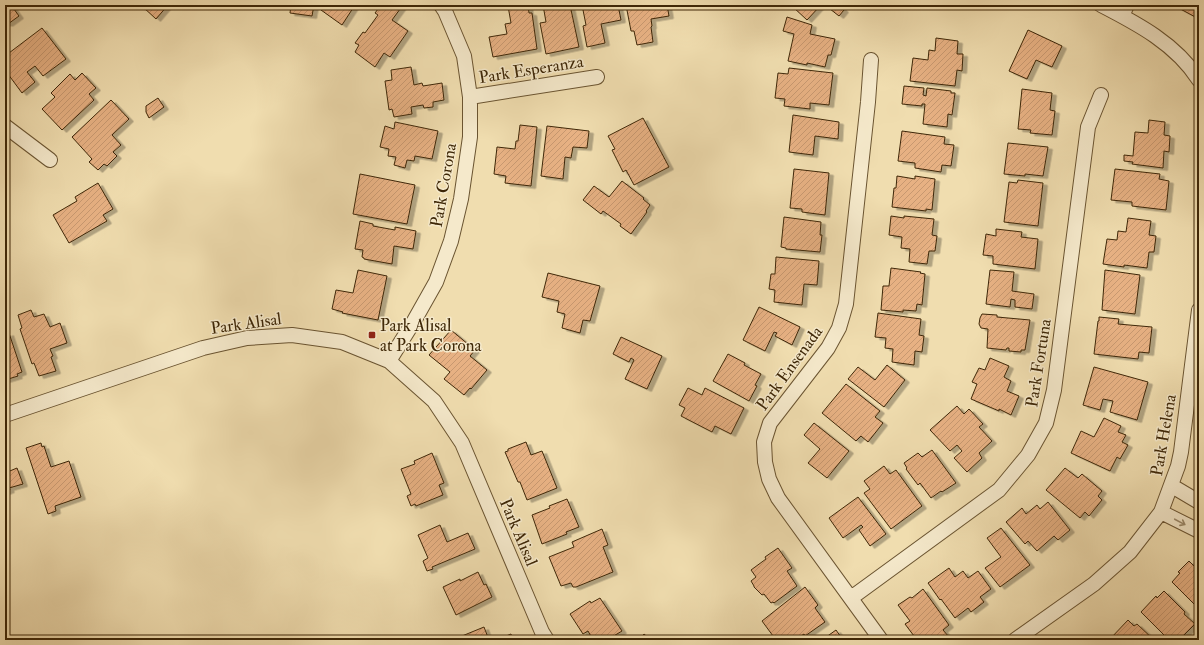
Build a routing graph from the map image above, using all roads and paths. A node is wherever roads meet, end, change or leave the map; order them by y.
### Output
1 (441, 5) edge
2 (1101, 5) edge
3 (1124, 10) edge
4 (871, 60) dead end
5 (597, 77) dead end
6 (1199, 80) edge
7 (1100, 95) dead end
8 (470, 97) junction
9 (5, 126) edge
10 (50, 160) dead end
11 (1199, 310) edge
12 (388, 361) junction
13 (5, 415) edge
14 (1172, 486) junction
15 (1199, 502) edge
16 (1161, 512) junction
17 (1199, 532) edge
18 (851, 598) junction
19 (547, 640) edge
20 (882, 640) edge
21 (1015, 640) edge

1 - 8 street, Park Corona
2 - 3 street
3 - 6 street
4 - 18 street, Park Ensenada
5 - 8 street, Park Esperanza
7 - 18 street, Park Fortuna
8 - 12 street, Park Corona
9 - 10 street
11 - 14 street, Park Helena
12 - 13 street, Park Alisal
12 - 19 street, Park Alisal
14 - 15 street
14 - 16 street, Park Helena
16 -> 17 street
16 - 21 street, Park Helena
18 - 20 street, Park Ensenada

